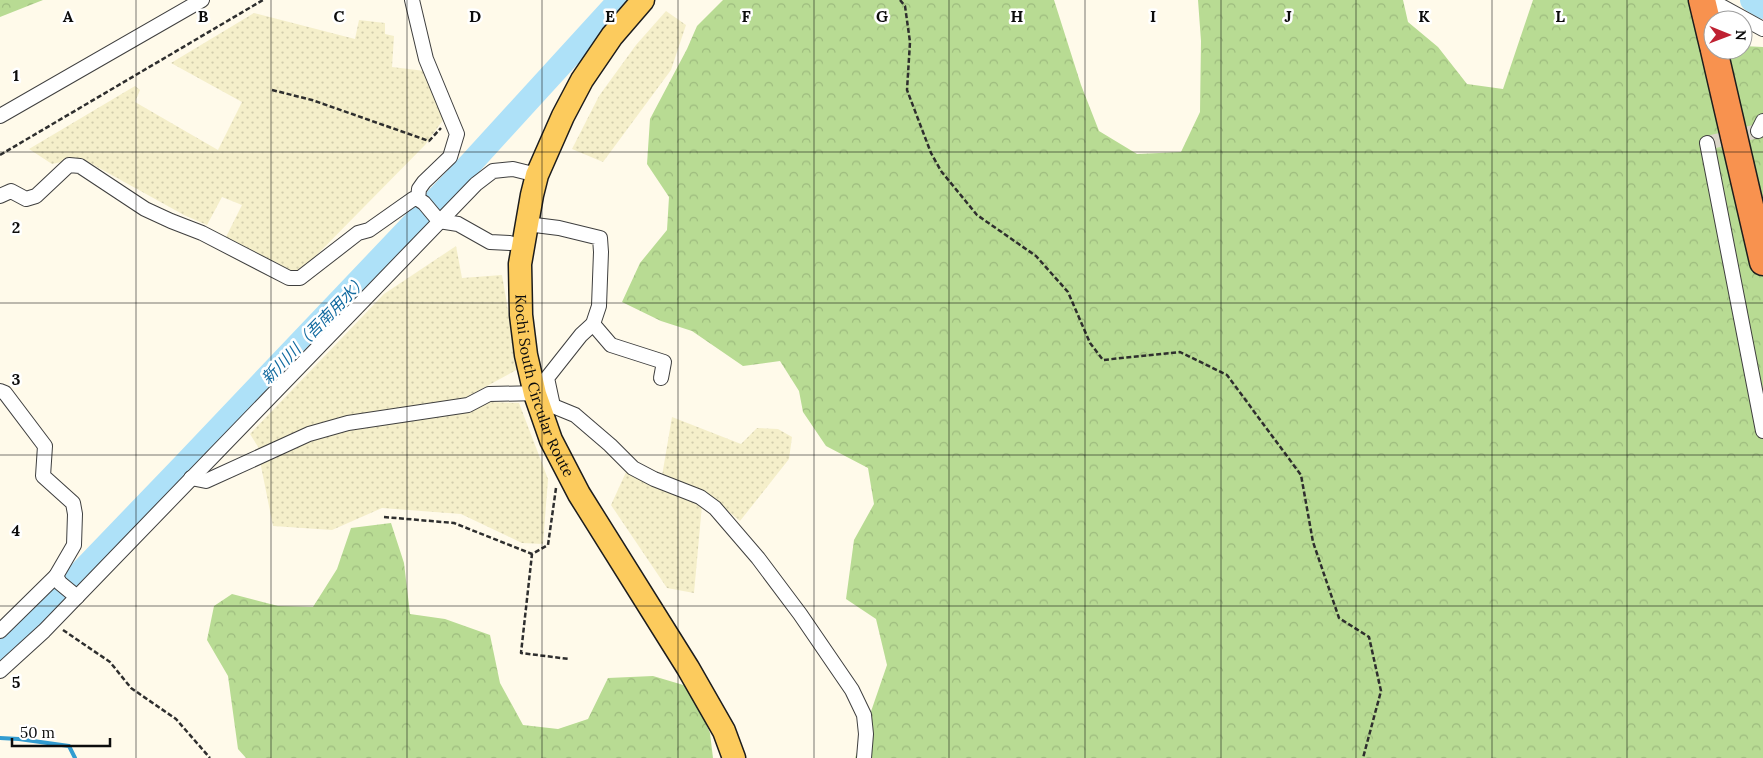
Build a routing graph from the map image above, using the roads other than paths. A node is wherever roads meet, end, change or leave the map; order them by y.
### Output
1 (202, 0) edge
2 (412, 0) edge
3 (643, 0) edge
4 (1710, 0) edge
5 (1763, 28) edge
6 (1716, 60) edge
7 (0, 116) edge
8 (1707, 143) dead end
9 (536, 176) junction
10 (0, 196) edge
11 (429, 209) junction
12 (527, 224) junction
13 (510, 243) dead end
14 (1763, 262) edge
15 (593, 324) junction
16 (661, 378) dead end
17 (0, 391) edge
18 (542, 392) junction
19 (1763, 430) edge
20 (191, 478) junction
21 (58, 579) junction
22 (75, 595) junction
23 (0, 631) edge
24 (0, 671) edge
25 (734, 758) edge
26 (864, 758) edge

1 - 7 street
2 - 11 street
3 - 9 main road, Kochi South Circular Route
4 - 5 street
6 - 14 highway
8 - 19 street
9 - 11 street
9 - 12 main road, Kochi South Circular Route
10 - 11 street
11 - 13 street
11 - 20 street
12 - 15 street
12 - 18 main road, Kochi South Circular Route
15 - 16 street
15 - 18 street
17 - 21 street
18 - 20 street
18 - 25 main road, Kochi South Circular Route
18 - 26 street
20 - 22 street
21 - 22 street
21 - 23 street
22 - 24 street

